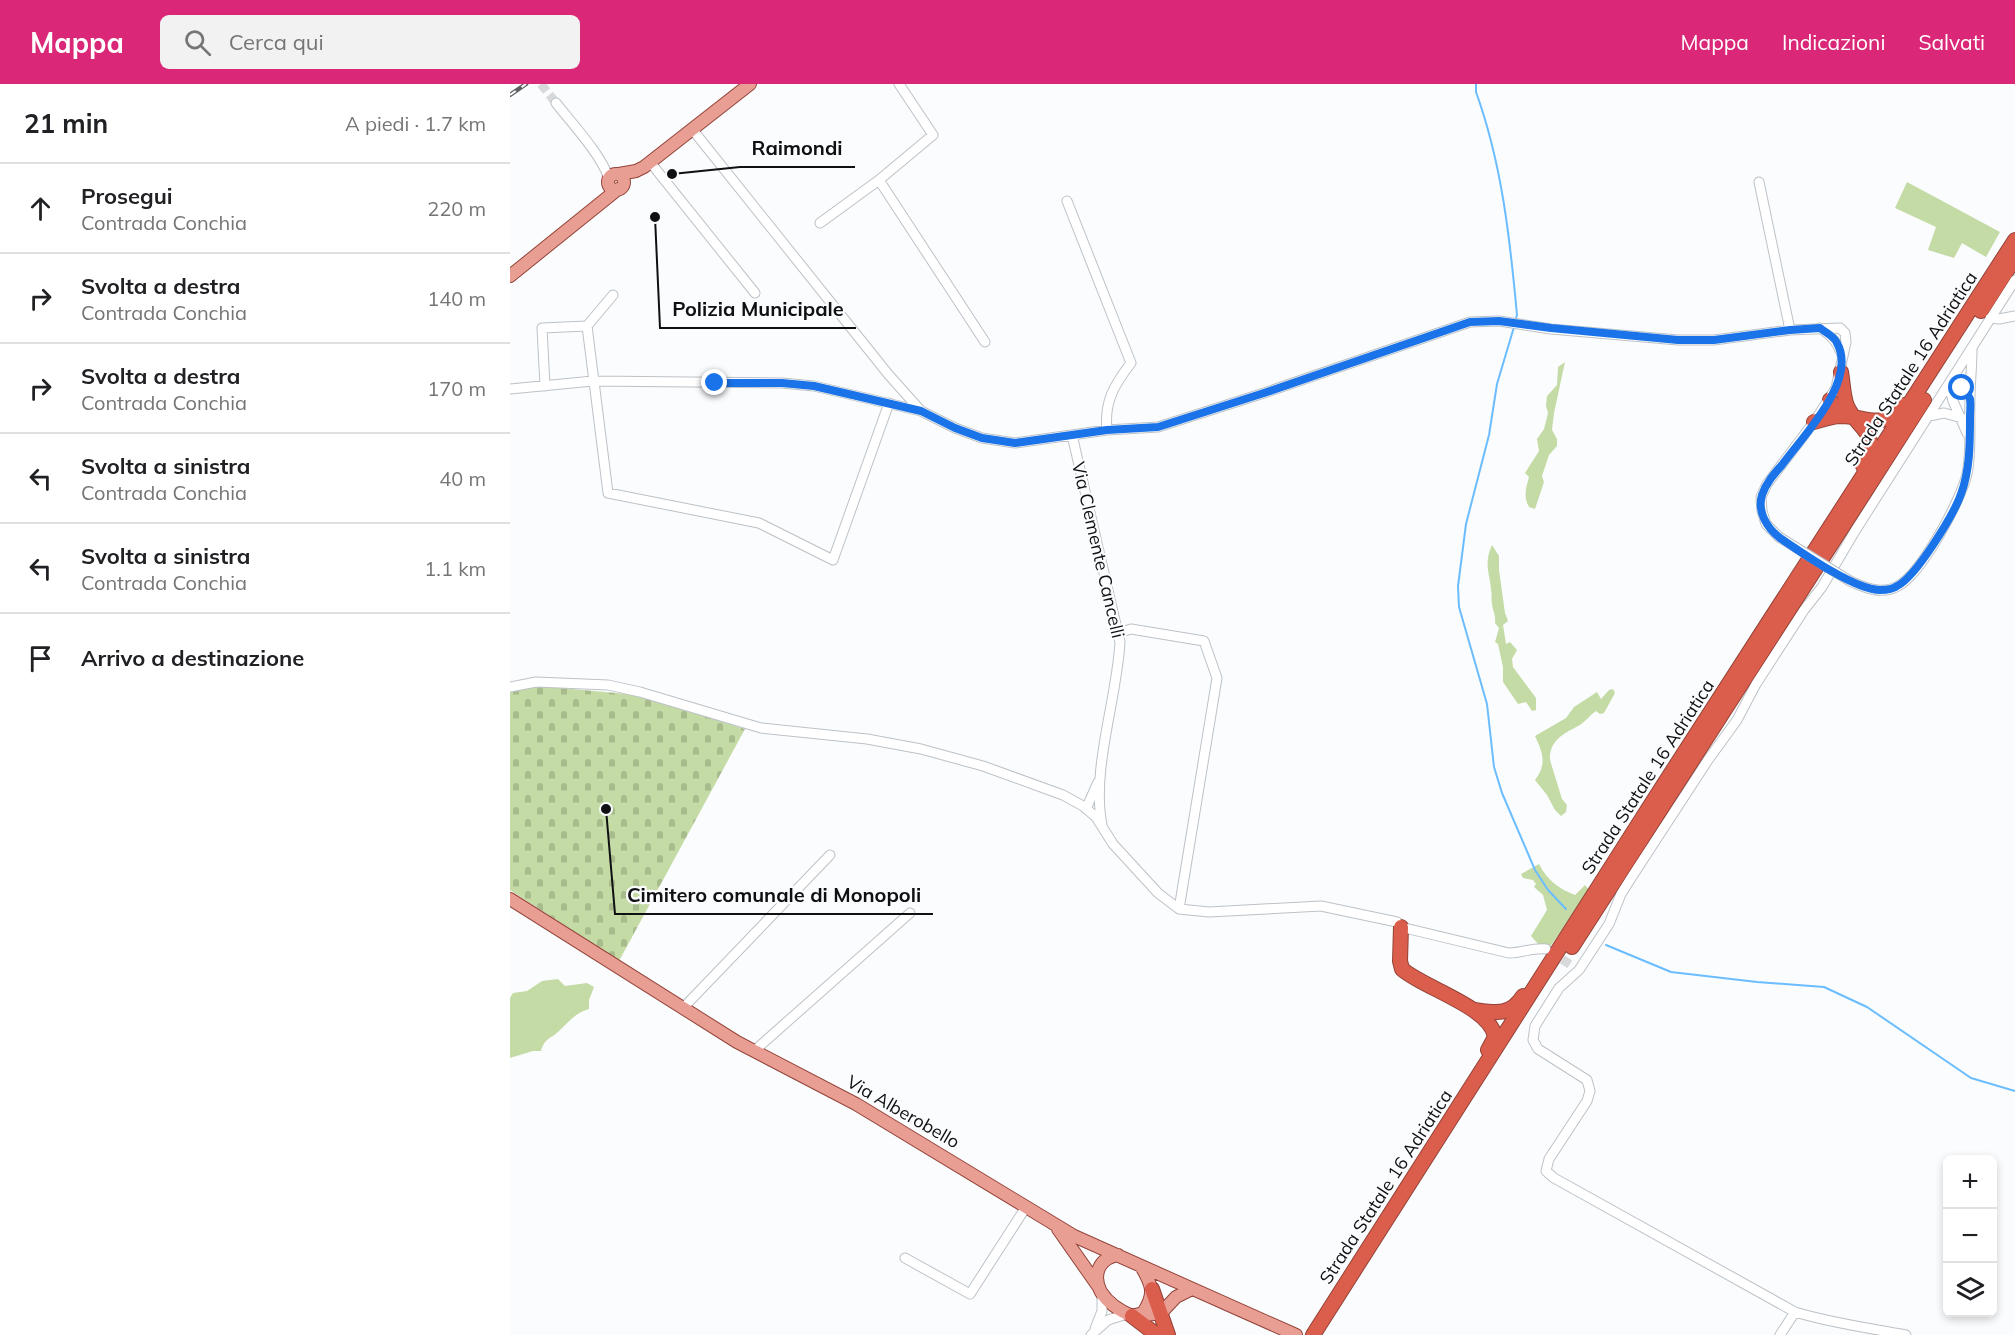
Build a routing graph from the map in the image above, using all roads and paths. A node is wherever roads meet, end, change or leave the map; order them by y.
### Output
1 (750, 84) edge
2 (899, 84) edge
3 (556, 103) tunnel mouth
4 (692, 129) junction
5 (650, 162) junction
6 (879, 180) junction
7 (615, 181) junction
8 (1759, 182) dead end
9 (1067, 201) dead end
10 (820, 224) dead end
11 (2015, 240) edge
12 (2015, 258) edge
13 (510, 276) edge
14 (2015, 280) edge
15 (755, 293) dead end
16 (613, 295) dead end
17 (2015, 316) edge
18 (1990, 318) junction
19 (587, 326) junction
20 (1820, 328) junction
21 (1840, 328) junction
22 (1790, 330) junction
23 (985, 342) dead end
24 (1837, 342) junction
25 (1972, 347) junction
26 (1842, 357) junction
27 (1841, 372) junction
28 (1926, 379) junction
29 (593, 381) junction
30 (1949, 385) junction
31 (545, 386) junction
32 (510, 389) edge
33 (1970, 399) junction
34 (1830, 400) junction
35 (889, 403) junction
36 (921, 411) junction
37 (1849, 413) junction
38 (1929, 416) junction
39 (1962, 418) junction
40 (1814, 422) junction
41 (1107, 430) junction
42 (1072, 435) junction
43 (1970, 440) junction
44 (1833, 523) junction
45 (1118, 633) junction
46 (510, 687) edge
47 (1096, 796) junction
48 (1077, 803) junction
49 (1088, 811) junction
50 (1102, 827) junction
51 (830, 855) dead end
52 (510, 899) edge
53 (1179, 909) junction
54 (910, 914) dead end
55 (1399, 920) junction
56 (1550, 954) junction
57 (683, 1008) junction
58 (1474, 1010) junction
59 (754, 1051) junction
60 (1452, 1117) junction
61 (1026, 1207) junction
62 (1054, 1223) junction
63 (1118, 1255) junction
64 (905, 1258) dead end
65 (1141, 1266) junction
66 (1152, 1289) junction
67 (1192, 1289) junction
68 (1101, 1291) junction
69 (1795, 1312) junction
70 (1161, 1313) junction
71 (1132, 1315) junction
72 (1093, 1333) edge
73 (1293, 1334) edge
74 (1157, 1335) edge
75 (1168, 1335) edge
76 (1313, 1335) edge
77 (1323, 1335) edge
78 (1780, 1335) edge
79 (1906, 1335) edge

1 - 4 main road
2 - 6 street
3 - 7 street
4 - 5 main road
4 - 36 street
5 - 7 main road
5 - 15 street
6 - 10 street
6 - 23 street
7 - 13 main road
8 - 22 street
9 - 41 street
11 - 28 highway, Strada Statale 16 Adriatica
12 - 77 highway, Strada Statale 16 Adriatica
14 - 18 street
16 - 19 street
17 - 18 street
18 - 25 street
19 - 29 street
19 - 31 street
20 - 21 street
20 - 22 street
20 - 24 street
21 - 24 street
21 - 26 street
22 - 41 street
24 - 26 street
25 - 30 street
25 - 33 street
26 - 27 street
27 - 34 street
27 - 37 highway
28 - 37 highway
28 - 44 highway, Strada Statale 16 Adriatica
29 - 31 street
29 - 35 street
29 - 35 street
30 - 33 street
30 - 38 street
30 - 39 street
31 - 32 street
33 - 43 street
34 - 37 highway
34 - 40 street
35 - 36 street
36 - 42 street
37 - 40 highway
37 - 44 highway
38 - 39 street
38 - 69 street
39 - 43 street
40 - 43 street, bridge
41 - 42 street
42 - 45 street, Via Clemente Cancelli
44 - 56 highway, Strada Statale 16 Adriatica
45 - 47 street, Via Clemente Cancelli
45 - 53 street
46 - 48 street
47 - 48 street
47 - 49 street
47 - 50 street, Via Clemente Cancelli
48 - 49 street
49 - 50 street
50 - 53 street
51 - 57 street
52 - 57 main road, Via Alberobello
53 - 55 street
54 - 59 street
55 - 56 street
55 - 58 highway
56 - 58 highway
56 - 60 highway, Strada Statale 16 Adriatica
57 - 59 main road, Via Alberobello
58 - 60 highway
59 - 61 main road, Via Alberobello
60 - 76 highway, Strada Statale 16 Adriatica
61 - 62 main road, Via Alberobello
61 - 64 street
62 - 63 main road, Via Alberobello
62 - 68 main road
63 - 65 main road, Via Alberobello
63 - 68 main road
65 - 66 main road
65 - 67 main road, Via Alberobello
66 - 70 highway
66 - 71 main road
67 - 70 main road
67 - 73 main road, Via Alberobello
68 - 71 main road
68 - 72 street
69 - 78 street
69 - 79 street
70 - 71 main road
70 - 75 highway
71 - 72 street
71 - 74 highway

